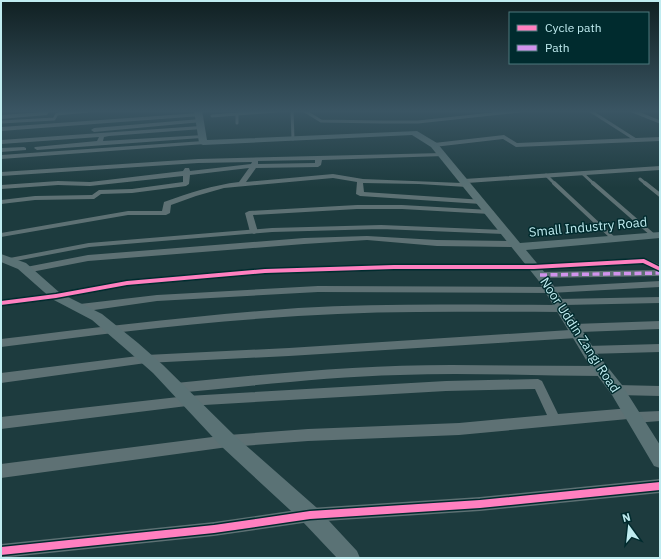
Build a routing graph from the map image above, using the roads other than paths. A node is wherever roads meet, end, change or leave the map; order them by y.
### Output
1 (64, 136) edge
2 (102, 136) edge
3 (131, 136) edge
4 (138, 136) edge
5 (274, 136) edge
6 (352, 136) edge
7 (419, 136) edge
8 (630, 136) edge
9 (293, 139) joint
10 (660, 139) edge
11 (636, 140) junction
12 (1, 142) edge
13 (99, 143) junction
14 (434, 145) junction
15 (1, 150) edge
16 (442, 155) junction
17 (1, 157) edge
18 (188, 162) junction
19 (255, 162) junction
20 (658, 170) edge
21 (187, 173) junction
22 (582, 173) junction
23 (1, 174) edge
24 (546, 175) junction
25 (640, 179) dead end
26 (360, 181) junction
27 (465, 183) junction
28 (241, 184) junction
29 (1, 187) edge
30 (660, 195) edge
31 (1, 202) edge
32 (481, 202) junction
33 (490, 212) junction
34 (254, 232) junction
35 (506, 232) junction
36 (1, 236) edge
37 (657, 236) edge
38 (614, 239) junction
39 (516, 245) junction
40 (5, 259) edge
41 (660, 269) edge
42 (26, 270) junction
43 (537, 271) junction
44 (660, 273) edge
45 (660, 284) edge
46 (550, 290) junction
47 (56, 296) junction
48 (660, 300) edge
49 (1, 302) edge
50 (560, 305) junction
51 (80, 308) junction
52 (660, 325) edge
53 (111, 329) junction
54 (575, 331) junction
55 (1, 343) edge
56 (660, 348) edge
57 (587, 350) junction
58 (146, 359) junction
59 (601, 371) junction
60 (1, 378) edge
61 (176, 388) junction
62 (617, 390) junction
63 (660, 391) edge
64 (187, 401) junction
65 (632, 416) junction
66 (660, 416) edge
67 (555, 420) junction
68 (1, 423) edge
69 (228, 442) junction
70 (660, 460) edge
71 (1, 471) edge
72 (660, 486) edge
73 (310, 515) junction
74 (1, 551) edge
75 (350, 558) edge

1 - 12 street
2 - 13 street
3 - 17 street
4 - 13 street
5 - 9 street, Noor Uddin Zangi Road
6 - 9 street, Noor Uddin Zangi Road
7 - 14 street, Noor Uddin Zangi Road
8 - 11 lane
10 - 11 street
11 - 14 street
13 - 15 street
14 - 16 street, Noor Uddin Zangi Road
16 - 19 street
16 - 27 street, Noor Uddin Zangi Road
18 - 19 street
18 - 21 street
18 - 23 street
19 - 21 street
19 - 28 street
20 - 22 street
21 - 29 street
21 - 31 street
22 - 24 street
22 - 37 lane
24 - 27 street
24 - 38 lane
25 - 30 lane
26 - 27 street
26 - 28 street
26 - 32 street
27 - 32 street, Noor Uddin Zangi Road
28 - 36 street
32 - 33 street, Noor Uddin Zangi Road
33 - 34 street
33 - 35 street, Noor Uddin Zangi Road
34 - 35 lane
34 - 40 lane
35 - 39 street, Noor Uddin Zangi Road
37 - 38 street, Small Industry Road
38 - 39 street, Small Industry Road
39 - 42 street
39 - 43 street, Noor Uddin Zangi Road
40 - 42 street
41 - 43 street
42 - 47 street
43 - 44 street
43 - 46 street, Noor Uddin Zangi Road
43 - 47 street
45 - 46 street
46 - 50 street, Noor Uddin Zangi Road
46 - 51 street
47 - 49 street
47 - 51 street
48 - 50 street
50 - 53 street
50 - 54 street, Noor Uddin Zangi Road
51 - 53 street
52 - 54 street
53 - 55 street
53 - 58 street
54 - 57 street, Noor Uddin Zangi Road
54 - 58 street
56 - 57 street
57 - 59 street, Noor Uddin Zangi Road
58 - 60 street
58 - 61 street
59 - 61 street
59 - 62 street, Noor Uddin Zangi Road
61 - 64 street
62 - 63 street
62 - 65 street, Noor Uddin Zangi Road
64 - 67 street
64 - 68 street
64 - 69 street
65 - 66 street
65 - 67 street
65 - 70 street, Noor Uddin Zangi Road
67 - 69 street
69 - 71 street
69 - 73 street
72 - 73 street
73 - 74 street
73 - 75 street

